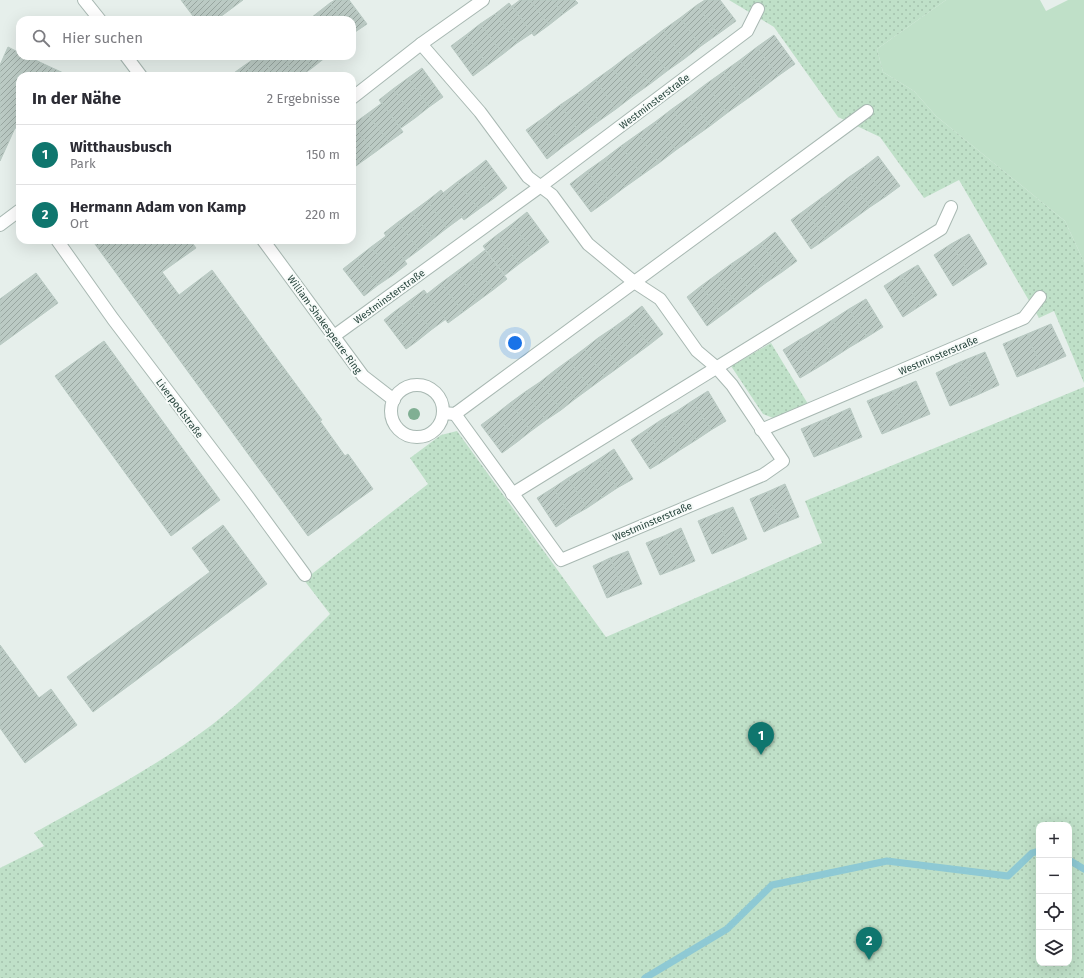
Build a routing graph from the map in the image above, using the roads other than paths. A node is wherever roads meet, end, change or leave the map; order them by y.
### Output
1 (84, 0) edge
2 (483, 0) edge
3 (758, 9) dead end
4 (97, 16) edge
5 (421, 44) junction
6 (129, 60) edge
7 (138, 72) edge
8 (356, 95) edge
9 (867, 111) dead end
10 (541, 186) junction
11 (951, 207) dead end
12 (16, 213) edge
13 (0, 225) edge
14 (59, 244) edge
15 (266, 244) edge
16 (634, 282) junction
17 (1040, 297) dead end
18 (334, 336) junction
19 (716, 367) junction
20 (394, 400) junction
21 (449, 414) junction
22 (762, 430) junction
23 (512, 494) junction
24 (305, 575) dead end

1 - 4 street
2 - 5 street
3 - 10 street, Westminsterstraße
5 - 8 street
5 - 10 street, Westminsterstraße
6 - 7 street
9 - 16 street
10 - 16 street, Westminsterstraße
10 - 18 street, Westminsterstraße
11 - 19 street
12 - 13 street
14 - 24 street, Liverpoolstraße
15 - 18 street, William-Shakespeare-Ring
16 - 19 street, Westminsterstraße
16 - 21 street
17 - 22 street, Westminsterstraße
18 - 20 street, William-Shakespeare-Ring
19 - 22 street, Westminsterstraße
19 - 23 street
20 - 21 street, Westminsterstraße
20 - 21 street
21 - 23 street, Westminsterstraße
22 - 23 street, Westminsterstraße

